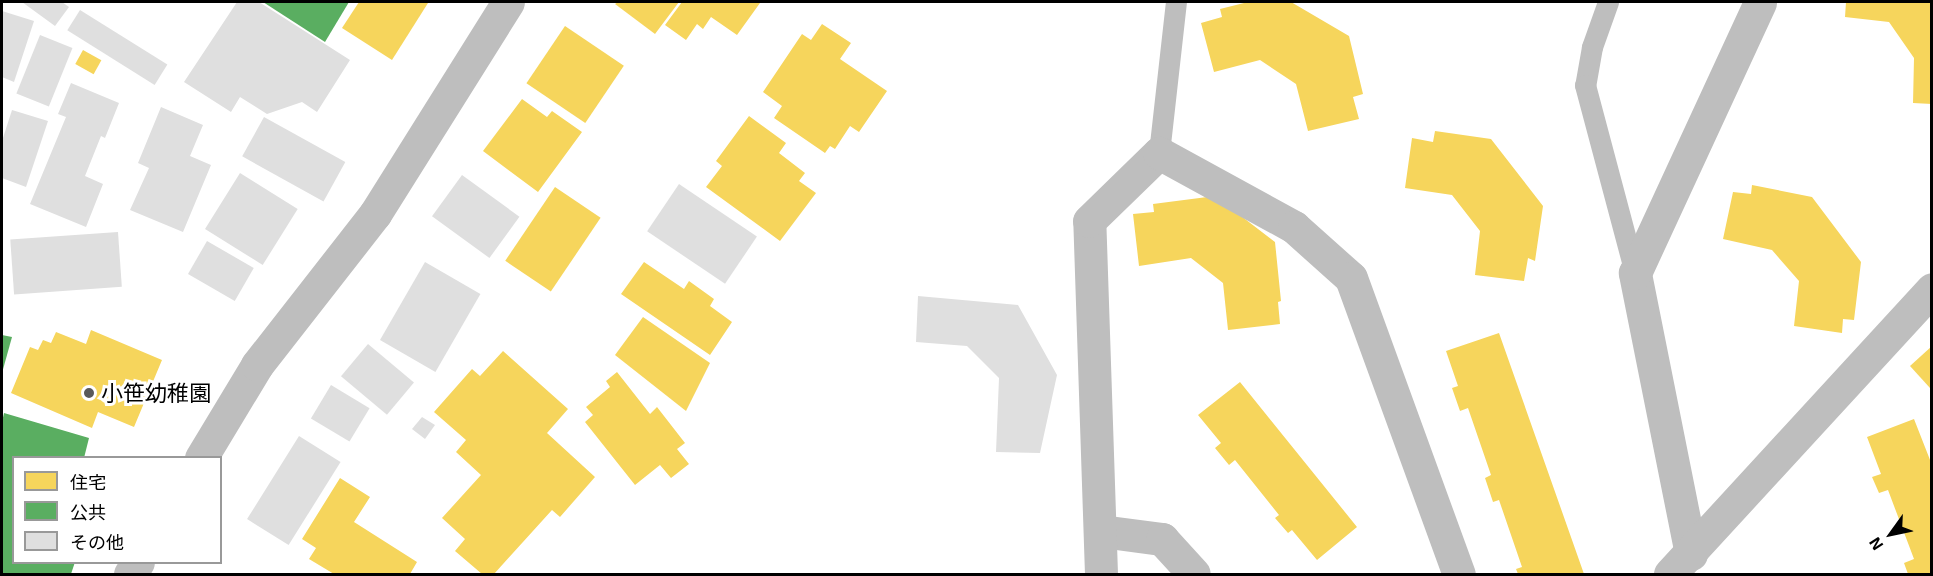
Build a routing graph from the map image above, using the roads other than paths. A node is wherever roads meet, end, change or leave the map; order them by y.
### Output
1 (508, 2) edge
2 (1176, 2) edge
3 (1608, 2) edge
4 (1760, 2) edge
5 (1159, 153) junction
6 (1635, 273) junction
7 (1932, 289) edge
8 (202, 456) edge
9 (1101, 531) junction
10 (1681, 564) edge
11 (1101, 574) edge
12 (1194, 574) edge
13 (1459, 574) edge

1 - 8 street
2 - 5 lane
3 - 6 lane
4 - 6 street
5 - 9 street
5 - 13 street
6 - 10 street
7 - 10 street
9 - 11 street
9 - 12 street

